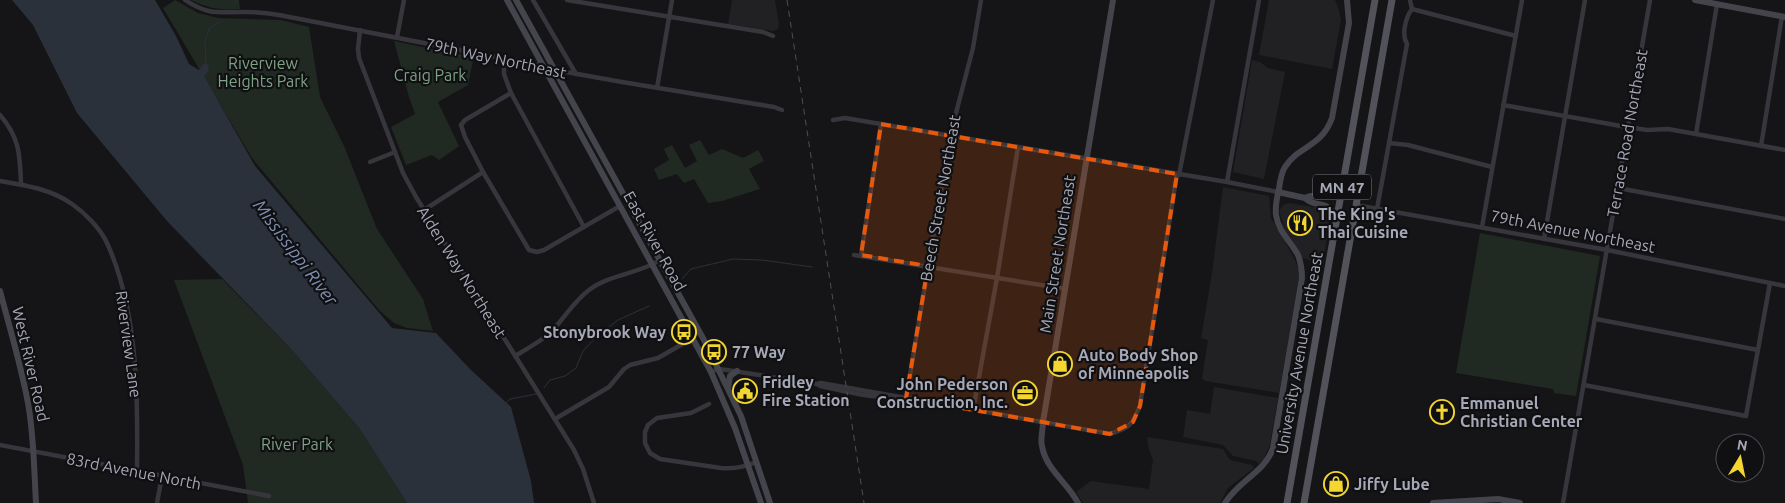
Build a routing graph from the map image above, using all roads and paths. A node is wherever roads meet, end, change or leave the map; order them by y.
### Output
1 (184, 0) edge
2 (404, 0) edge
3 (507, 0) edge
4 (516, 0) edge
5 (533, 0) edge
6 (567, 0) edge
7 (672, 0) edge
8 (982, 0) edge
9 (1112, 0) edge
10 (1213, 0) edge
11 (1259, 0) edge
12 (1347, 0) edge
13 (1375, 0) edge
14 (1392, 0) edge
15 (1410, 0) edge
16 (1522, 0) edge
17 (1586, 0) edge
18 (1650, 0) edge
19 (1695, 0) edge
20 (1717, 4) junction
21 (1412, 8) junction
22 (669, 16) junction
23 (1784, 17) edge
24 (360, 30) junction
25 (772, 36) dead end
26 (1516, 36) junction
27 (397, 37) junction
28 (504, 59) junction
29 (544, 66) junction
30 (555, 70) junction
31 (576, 74) junction
32 (657, 88) junction
33 (511, 93) junction
34 (1503, 105) junction
35 (782, 110) dead end
36 (0, 115) edge
37 (1565, 115) junction
38 (833, 120) dead end
39 (881, 124) junction
40 (1629, 127) junction
41 (1696, 134) junction
42 (950, 136) junction
43 (1389, 143) junction
44 (1761, 146) junction
45 (1018, 147) junction
46 (1785, 150) edge
47 (395, 152) junction
48 (1348, 157) junction
49 (1086, 158) junction
50 (370, 162) dead end
51 (1492, 167) junction
52 (483, 172) junction
53 (1178, 174) junction
54 (0, 180) edge
55 (1227, 182) junction
56 (21, 184) junction
57 (1618, 188) junction
58 (1278, 192) junction
59 (1305, 198) junction
60 (1356, 205) junction
61 (620, 206) junction
62 (1376, 209) junction
63 (424, 210) junction
64 (1785, 219) edge
65 (1336, 220) junction
66 (584, 227) junction
67 (1482, 227) junction
68 (1544, 239) junction
69 (1607, 250) junction
70 (854, 255) dead end
71 (861, 255) junction
72 (660, 260) junction
73 (653, 265) junction
74 (928, 266) junction
75 (997, 278) junction
76 (1770, 283) junction
77 (1785, 286) edge
78 (1066, 289) junction
79 (0, 291) edge
80 (1596, 320) junction
81 (693, 338) junction
82 (1758, 350) junction
83 (515, 356) junction
84 (718, 369) junction
85 (737, 371) junction
86 (711, 372) junction
87 (1584, 385) junction
88 (728, 389) junction
89 (906, 398) junction
90 (709, 404) dead end
91 (973, 410) junction
92 (555, 419) junction
93 (1043, 422) junction
94 (0, 445) edge
95 (33, 452) junction
96 (756, 462) junction
97 (748, 465) junction
98 (137, 471) junction
99 (162, 476) junction
100 (269, 496) dead end
101 (1444, 502) edge
102 (36, 503) edge
103 (157, 503) edge
104 (594, 503) edge
105 (761, 503) edge
106 (770, 503) edge
107 (1078, 503) edge
108 (1225, 503) edge
109 (1287, 503) edge
110 (1304, 503) edge
111 (1433, 503) edge
112 (1520, 503) edge
113 (1562, 503) edge

1 - 24 street, 79th Way Northeast
2 - 27 street
3 - 29 street, East River Road
4 - 30 street, East River Road
5 - 31 street
6 - 22 street
7 - 22 street
8 - 42 street, Beech Street Northeast
9 - 49 street, Main Street Northeast
10 - 53 street
11 - 55 street
12 - 58 street
13 - 48 main road, University Avenue Northeast / MN 47
14 - 60 main road, University Avenue Northeast / MN 47
15 - 21 street
16 - 26 street
17 - 37 street
18 - 40 street, Terrace Road Northeast
19 - 20 street
20 - 23 street
20 - 41 street
21 - 26 street
21 - 43 street
22 - 25 street
22 - 32 street
23 - 44 street
24 - 27 street, 79th Way Northeast
24 - 47 street, Alden Way Northeast
26 - 34 street
27 - 28 street, 79th Way Northeast
28 - 29 street, 79th Way Northeast
28 - 33 street
29 - 30 street, 79th Way Northeast
29 - 61 street, East River Road
30 - 31 street, 79th Way Northeast
30 - 72 street, East River Road
31 - 32 street, 79th Way Northeast
32 - 35 street, 79th Way Northeast
33 - 52 street
33 - 66 street
34 - 37 street
34 - 51 street
36 - 56 street
37 - 40 street
37 - 68 street
38 - 39 street
39 - 42 street
39 - 71 street
40 - 41 street
40 - 57 street, Terrace Road Northeast
41 - 44 street
42 - 45 street
42 - 74 street, Beech Street Northeast
43 - 51 street
43 - 62 street
44 - 46 street
45 - 49 street
45 - 75 street
47 - 50 street
47 - 63 street, Alden Way Northeast
48 - 59 street
48 - 65 main road, University Avenue Northeast / MN 47
49 - 53 street
49 - 78 street, Main Street Northeast
51 - 67 street
52 - 63 street
52 - 66 street
53 - 55 street
53 - 93 street
54 - 56 street, Riverview Lane
55 - 58 street
56 - 98 street, Riverview Lane
57 - 64 street
57 - 69 street, Terrace Road Northeast
58 - 59 street
58 - 108 street
59 - 65 street
60 - 62 street, 79th Avenue Northeast
60 - 110 main road, University Avenue Northeast / MN 47
61 - 66 street
61 - 73 street, East River Road
62 - 67 street, 79th Avenue Northeast
63 - 83 street, Alden Way Northeast
65 - 109 main road, University Avenue Northeast / MN 47
67 - 68 street, 79th Avenue Northeast
68 - 69 street, 79th Avenue Northeast
69 - 76 street, 79th Avenue Northeast
69 - 80 street, Terrace Road Northeast
70 - 71 street
71 - 74 street
72 - 73 street
72 - 84 street, East River Road
73 - 81 street, East River Road
73 - 83 street
74 - 75 street
74 - 89 street, Beech Street Northeast
75 - 78 street
75 - 91 street
76 - 77 street, 79th Avenue Northeast
76 - 82 street
78 - 93 street, Main Street Northeast
79 - 95 street, West River Road
80 - 82 street
80 - 87 street, Terrace Road Northeast
81 - 86 street, East River Road
81 - 92 street
82 - 87 street
83 - 92 street, Alden Way Northeast
84 - 85 street
84 - 86 street
84 - 88 street, East River Road
85 - 88 street
85 - 89 street
86 - 97 street, East River Road
87 - 113 street, Terrace Road Northeast
88 - 96 street, East River Road
89 - 91 street
90 - 97 street
91 - 93 street
92 - 104 street, Alden Way Northeast
93 - 107 street, Main Street Northeast
94 - 95 street, 83rd Avenue North
95 - 98 street, 83rd Avenue North
95 - 102 street, West River Road
96 - 97 street
96 - 106 street, East River Road
97 - 105 street, East River Road
98 - 99 street, 83rd Avenue North
99 - 100 street, 83rd Avenue North
99 - 103 street
101 - 111 street
101 - 112 street

